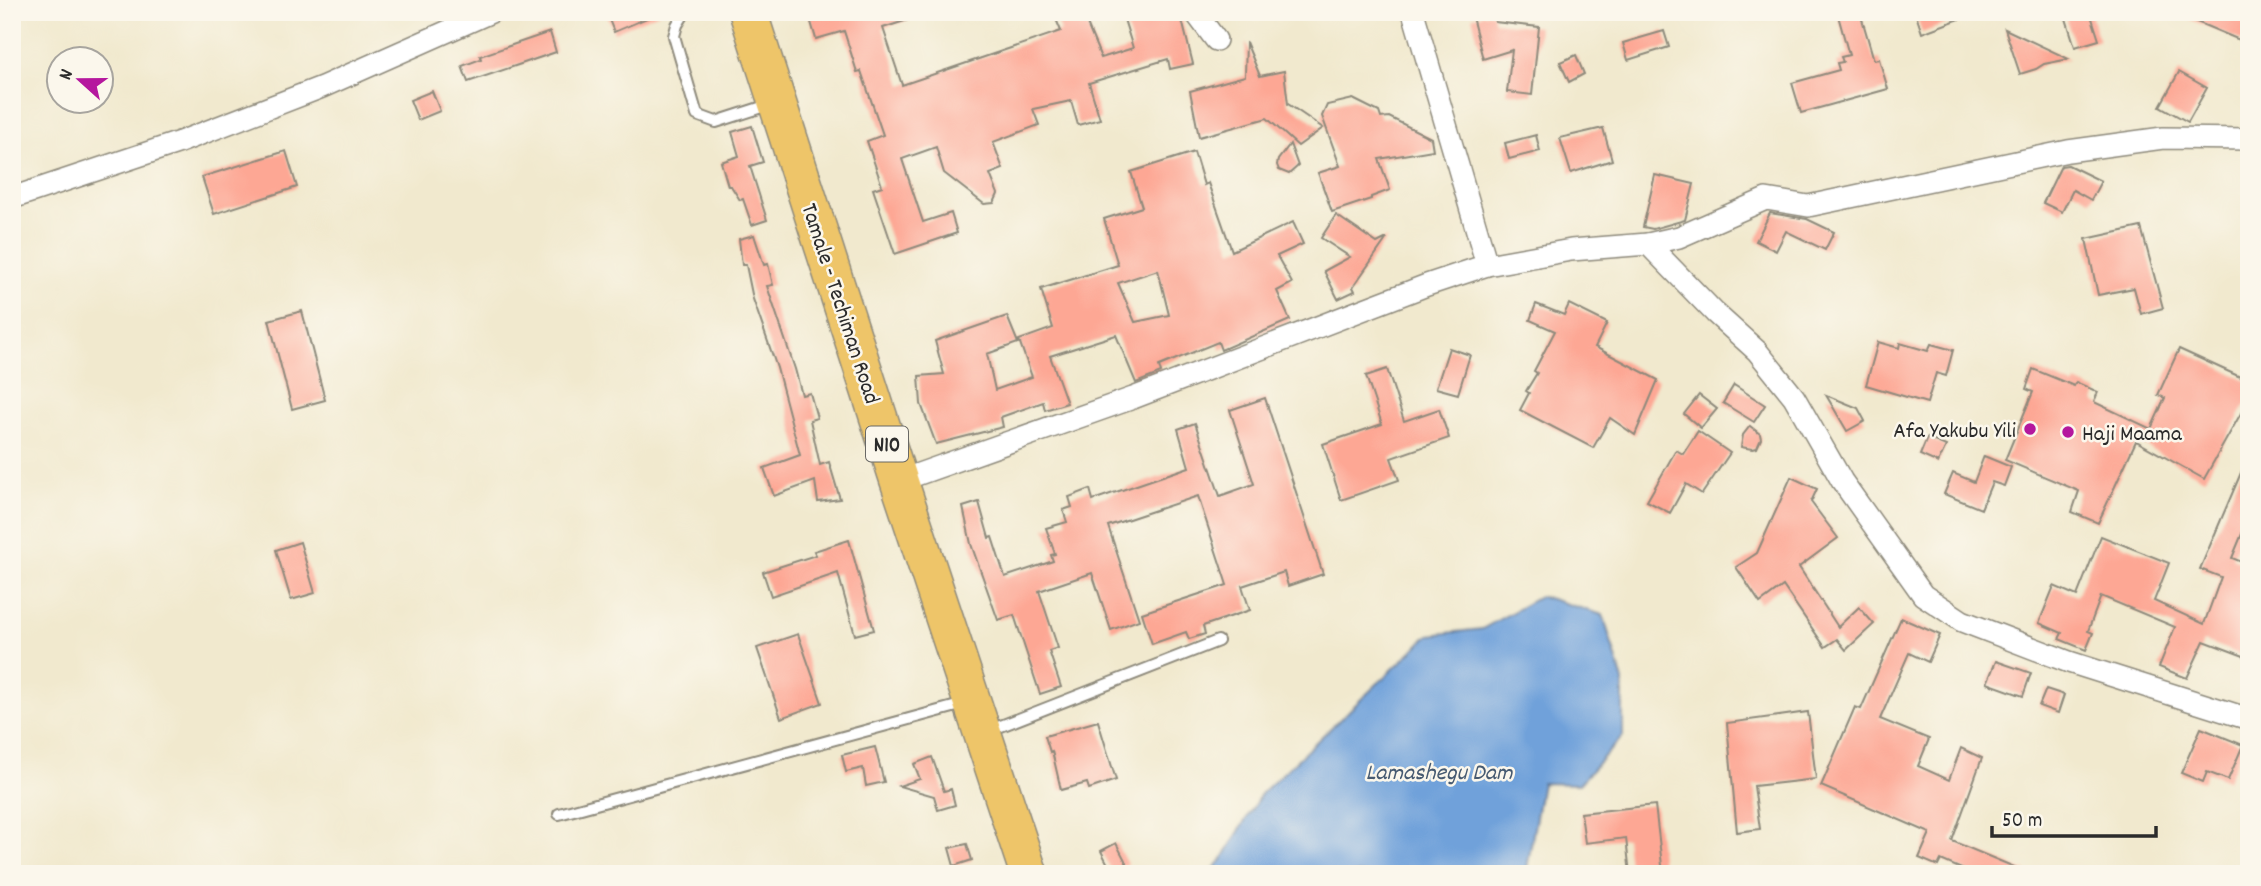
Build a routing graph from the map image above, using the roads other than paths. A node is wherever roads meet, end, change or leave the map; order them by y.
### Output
1 (491, 12) edge
2 (685, 12) edge
3 (748, 12) edge
4 (1195, 12) edge
5 (1413, 12) edge
6 (1216, 40) dead end
7 (778, 103) junction
8 (2249, 139) edge
9 (12, 198) edge
10 (1648, 244) junction
11 (1487, 265) junction
12 (899, 481) junction
13 (1218, 641) dead end
14 (977, 718) junction
15 (2249, 719) edge
16 (559, 814) dead end
17 (1029, 874) edge

1 - 9 street
2 - 7 lane
3 - 7 highway, Tamale - Techiman Road / N10
4 - 6 street
5 - 11 street
7 - 12 highway, Tamale - Techiman Road / N10
8 - 10 street
10 - 11 street
10 - 15 street
11 - 12 street
12 - 14 highway, Tamale - Techiman Road / N10
13 - 14 lane
14 - 16 lane
14 - 17 highway, Tamale - Techiman Road / N10

